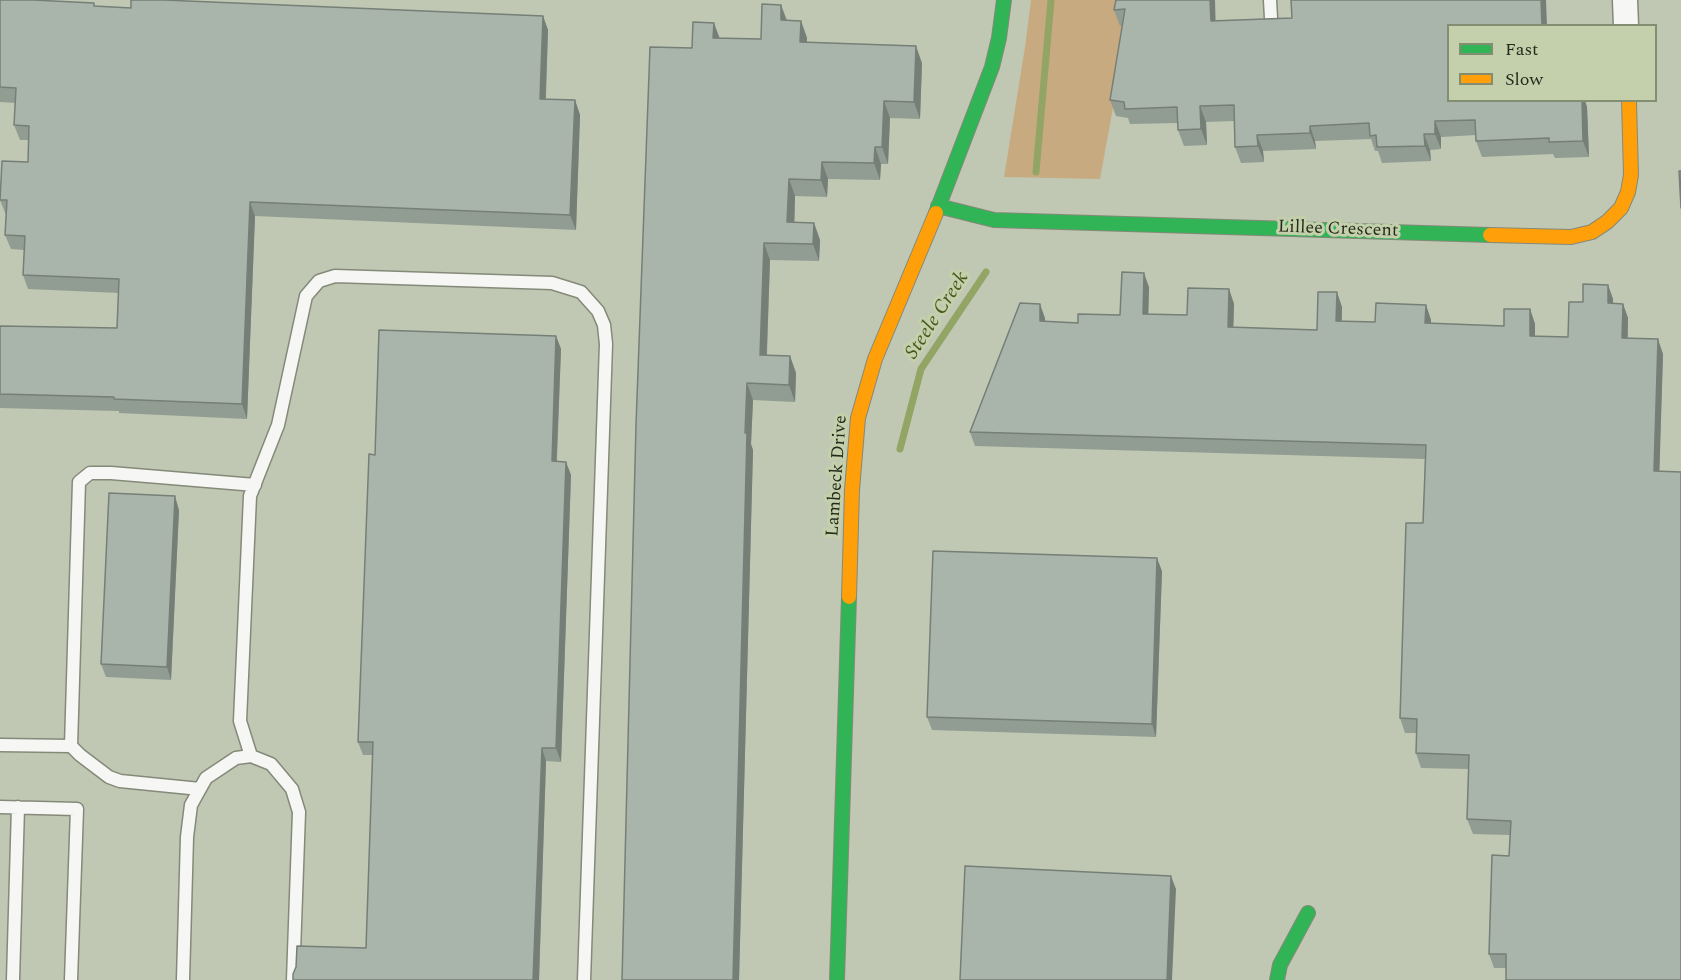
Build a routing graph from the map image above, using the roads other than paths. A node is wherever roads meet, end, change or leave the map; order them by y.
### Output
1 (1004, 0) edge
2 (1270, 0) edge
3 (1625, 0) edge
4 (1271, 18) edge
5 (1626, 24) edge
6 (1629, 102) edge
7 (938, 206) junction
8 (255, 485) junction
9 (0, 745) edge
10 (71, 746) junction
11 (251, 756) junction
12 (200, 789) junction
13 (0, 807) edge
14 (18, 807) junction
15 (1308, 913) dead end
16 (13, 980) edge
17 (71, 980) edge
18 (183, 980) edge
19 (293, 980) edge
20 (584, 980) edge
21 (837, 980) edge
22 (1277, 980) edge

1 - 7 street, Lambeck Drive
2 - 4 lane
3 - 5 street
6 - 7 street, Lillee Crescent
7 - 21 street, Lambeck Drive
8 - 10 lane
8 - 11 lane
8 - 20 lane
9 - 10 lane
10 - 12 lane
11 - 12 lane
11 - 19 lane
12 - 18 lane
13 - 14 lane
14 - 16 lane
14 - 17 lane
15 - 22 street

